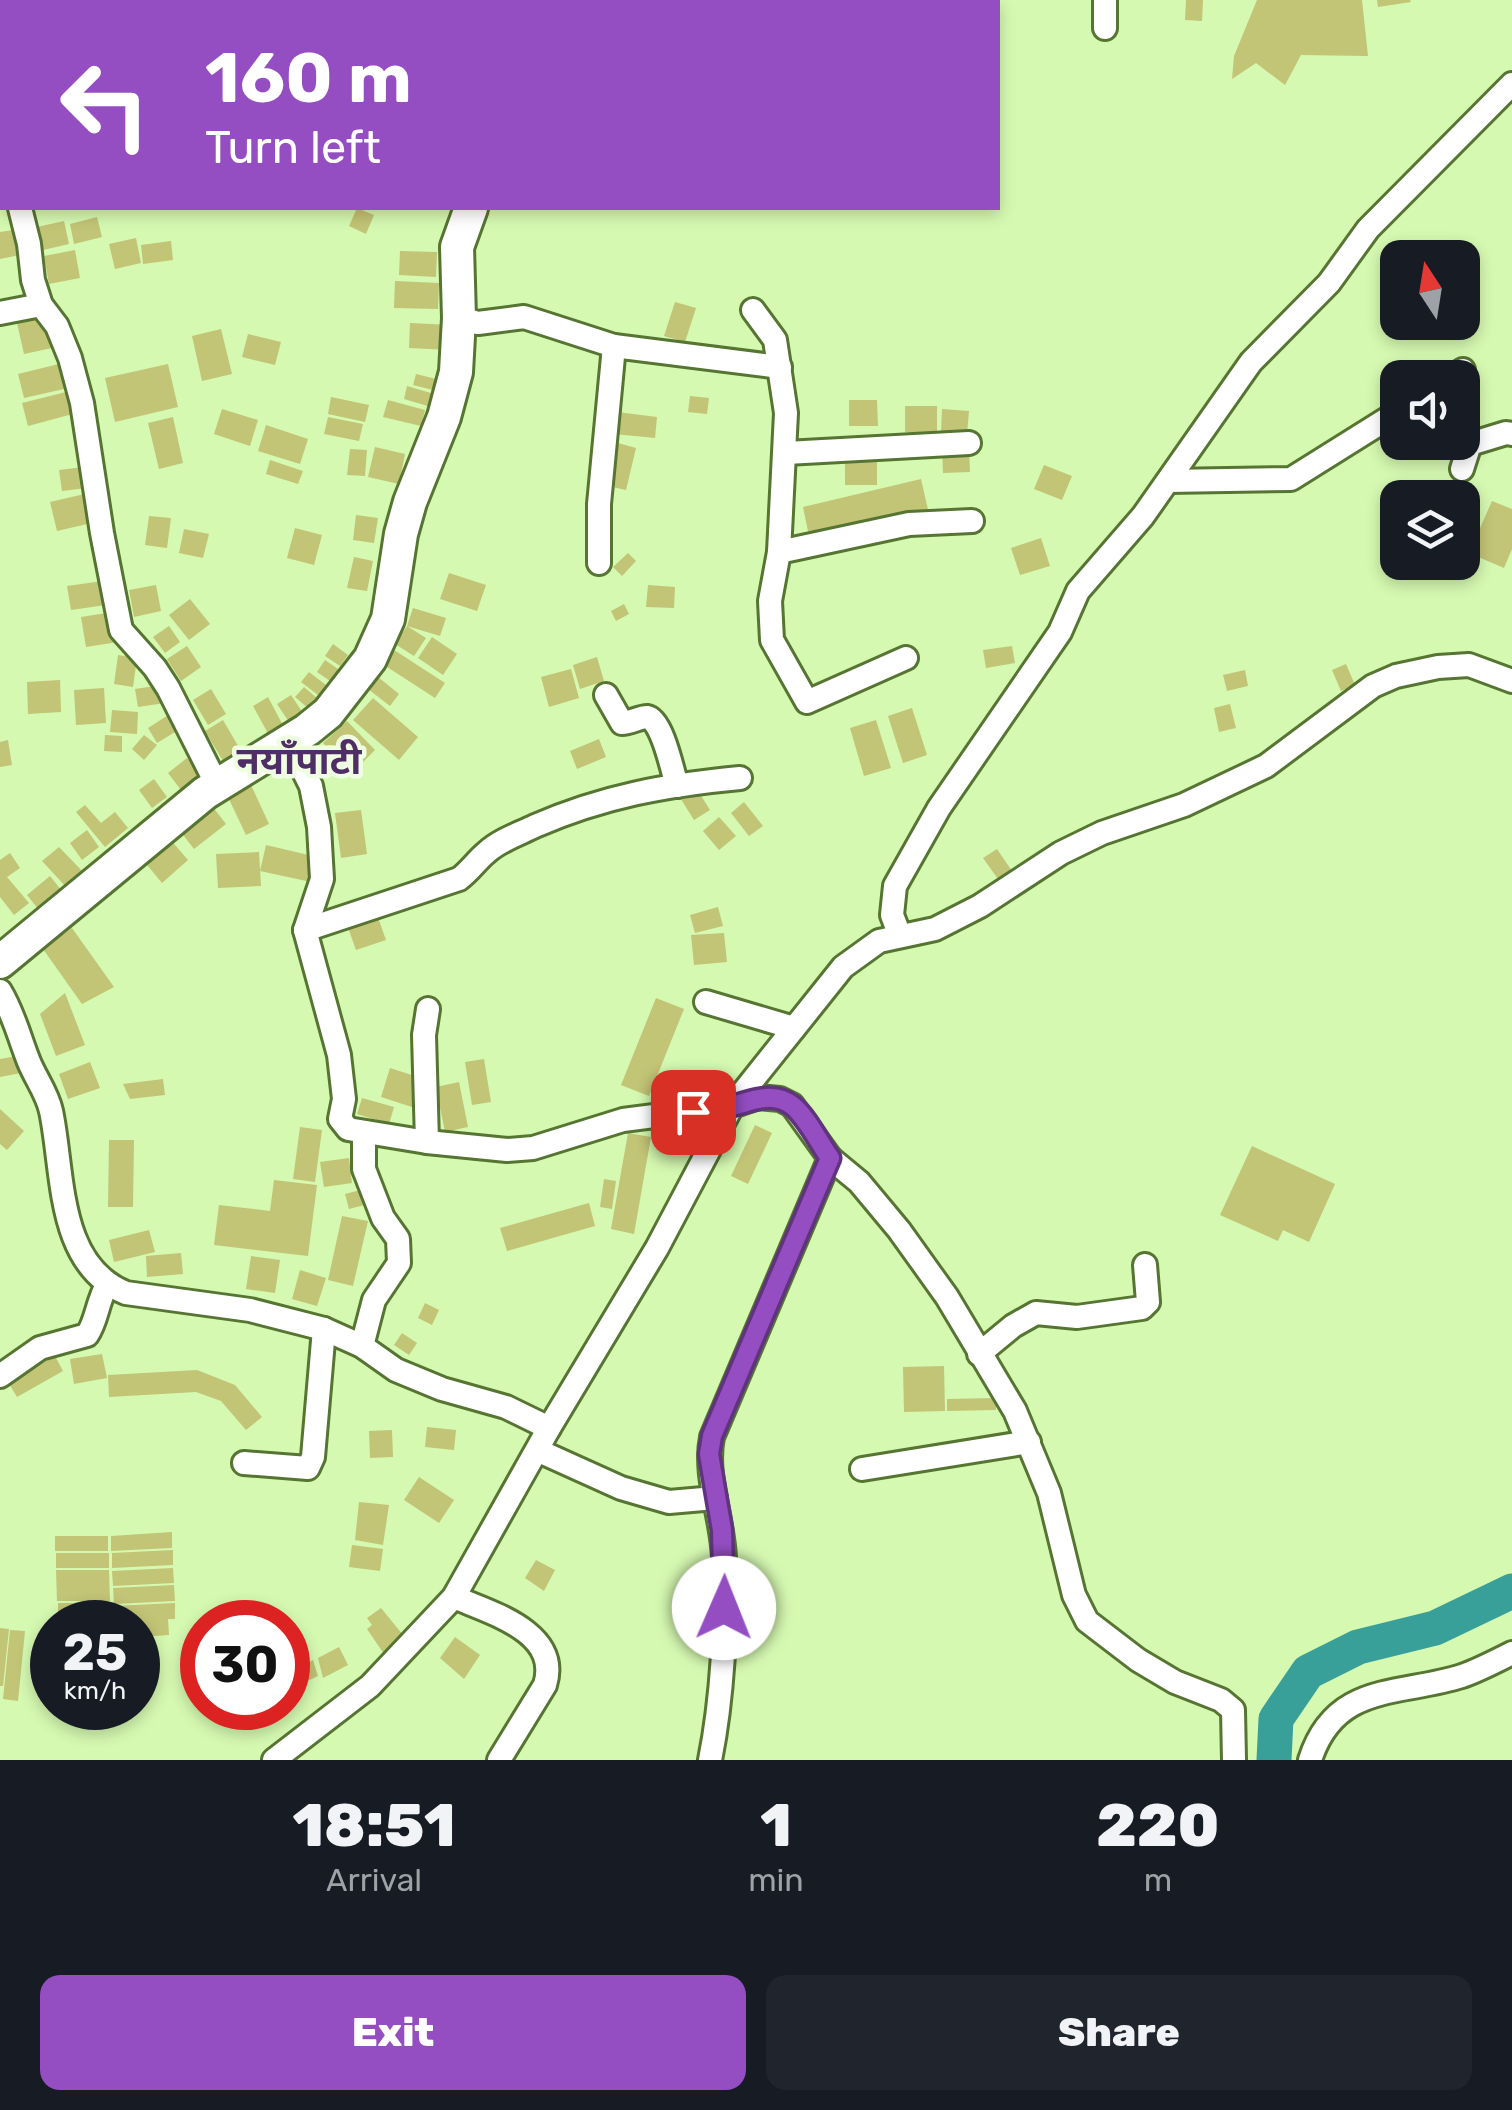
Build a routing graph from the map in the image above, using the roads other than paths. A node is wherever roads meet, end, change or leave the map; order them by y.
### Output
1 (210, 0) edge
2 (234, 0) edge
3 (1105, 0) edge
4 (1105, 28) dead end
5 (1512, 84) edge
6 (21, 210) edge
7 (470, 210) edge
8 (41, 306) junction
9 (753, 310) dead end
10 (0, 313) edge
11 (459, 318) junction
12 (614, 346) junction
13 (780, 367) junction
14 (1380, 423) edge
15 (1512, 434) edge
16 (969, 443) dead end
17 (786, 454) junction
18 (1462, 469) dead end
19 (1168, 482) junction
20 (972, 521) dead end
21 (779, 552) junction
22 (599, 563) dead end
23 (906, 658) dead end
24 (1512, 681) edge
25 (606, 696) dead end
26 (288, 740) junction
27 (740, 778) dead end
28 (218, 784) junction
29 (677, 786) junction
30 (305, 930) junction
31 (900, 936) junction
32 (0, 962) edge
33 (0, 991) edge
34 (706, 1002) dead end
35 (428, 1009) dead end
36 (794, 1028) junction
37 (732, 1106) junction
38 (364, 1134) junction
39 (427, 1142) junction
40 (830, 1158) junction
41 (1145, 1265) dead end
42 (107, 1285) junction
43 (324, 1329) junction
44 (362, 1346) junction
45 (979, 1354) junction
46 (0, 1376) edge
47 (549, 1428) junction
48 (1029, 1442) junction
49 (538, 1451) junction
50 (244, 1463) dead end
51 (862, 1469) dead end
52 (715, 1498) junction
53 (454, 1598) junction
54 (1512, 1653) edge
55 (274, 1760) edge
56 (499, 1760) edge
57 (710, 1760) edge
58 (1234, 1760) edge
59 (1310, 1760) edge

1 - 2 street
3 - 4 street
5 - 19 street
6 - 8 street
7 - 11 main road
8 - 10 street
8 - 28 street
9 - 13 street
11 - 12 street
11 - 26 main road
12 - 13 street
12 - 22 street
13 - 17 street
14 - 19 street
15 - 18 street
16 - 17 street
17 - 21 street
19 - 31 street
20 - 21 street
21 - 23 street
24 - 31 street
25 - 29 street
26 - 28 main road
26 - 30 street
27 - 29 street
28 - 32 main road
29 - 30 street
30 - 38 street
31 - 36 street
33 - 42 street
34 - 36 street
35 - 39 street
36 - 37 street
37 - 39 street
37 - 40 street
37 - 47 street
38 - 39 street
38 - 44 street
40 - 45 street
40 - 52 street
41 - 45 street
42 - 43 street
42 - 46 street
43 - 44 street
43 - 50 street
44 - 47 street
45 - 48 street
47 - 49 street
48 - 51 street
48 - 58 street
49 - 52 street
49 - 53 street
52 - 57 street
53 - 55 street
53 - 56 street
54 - 59 street

